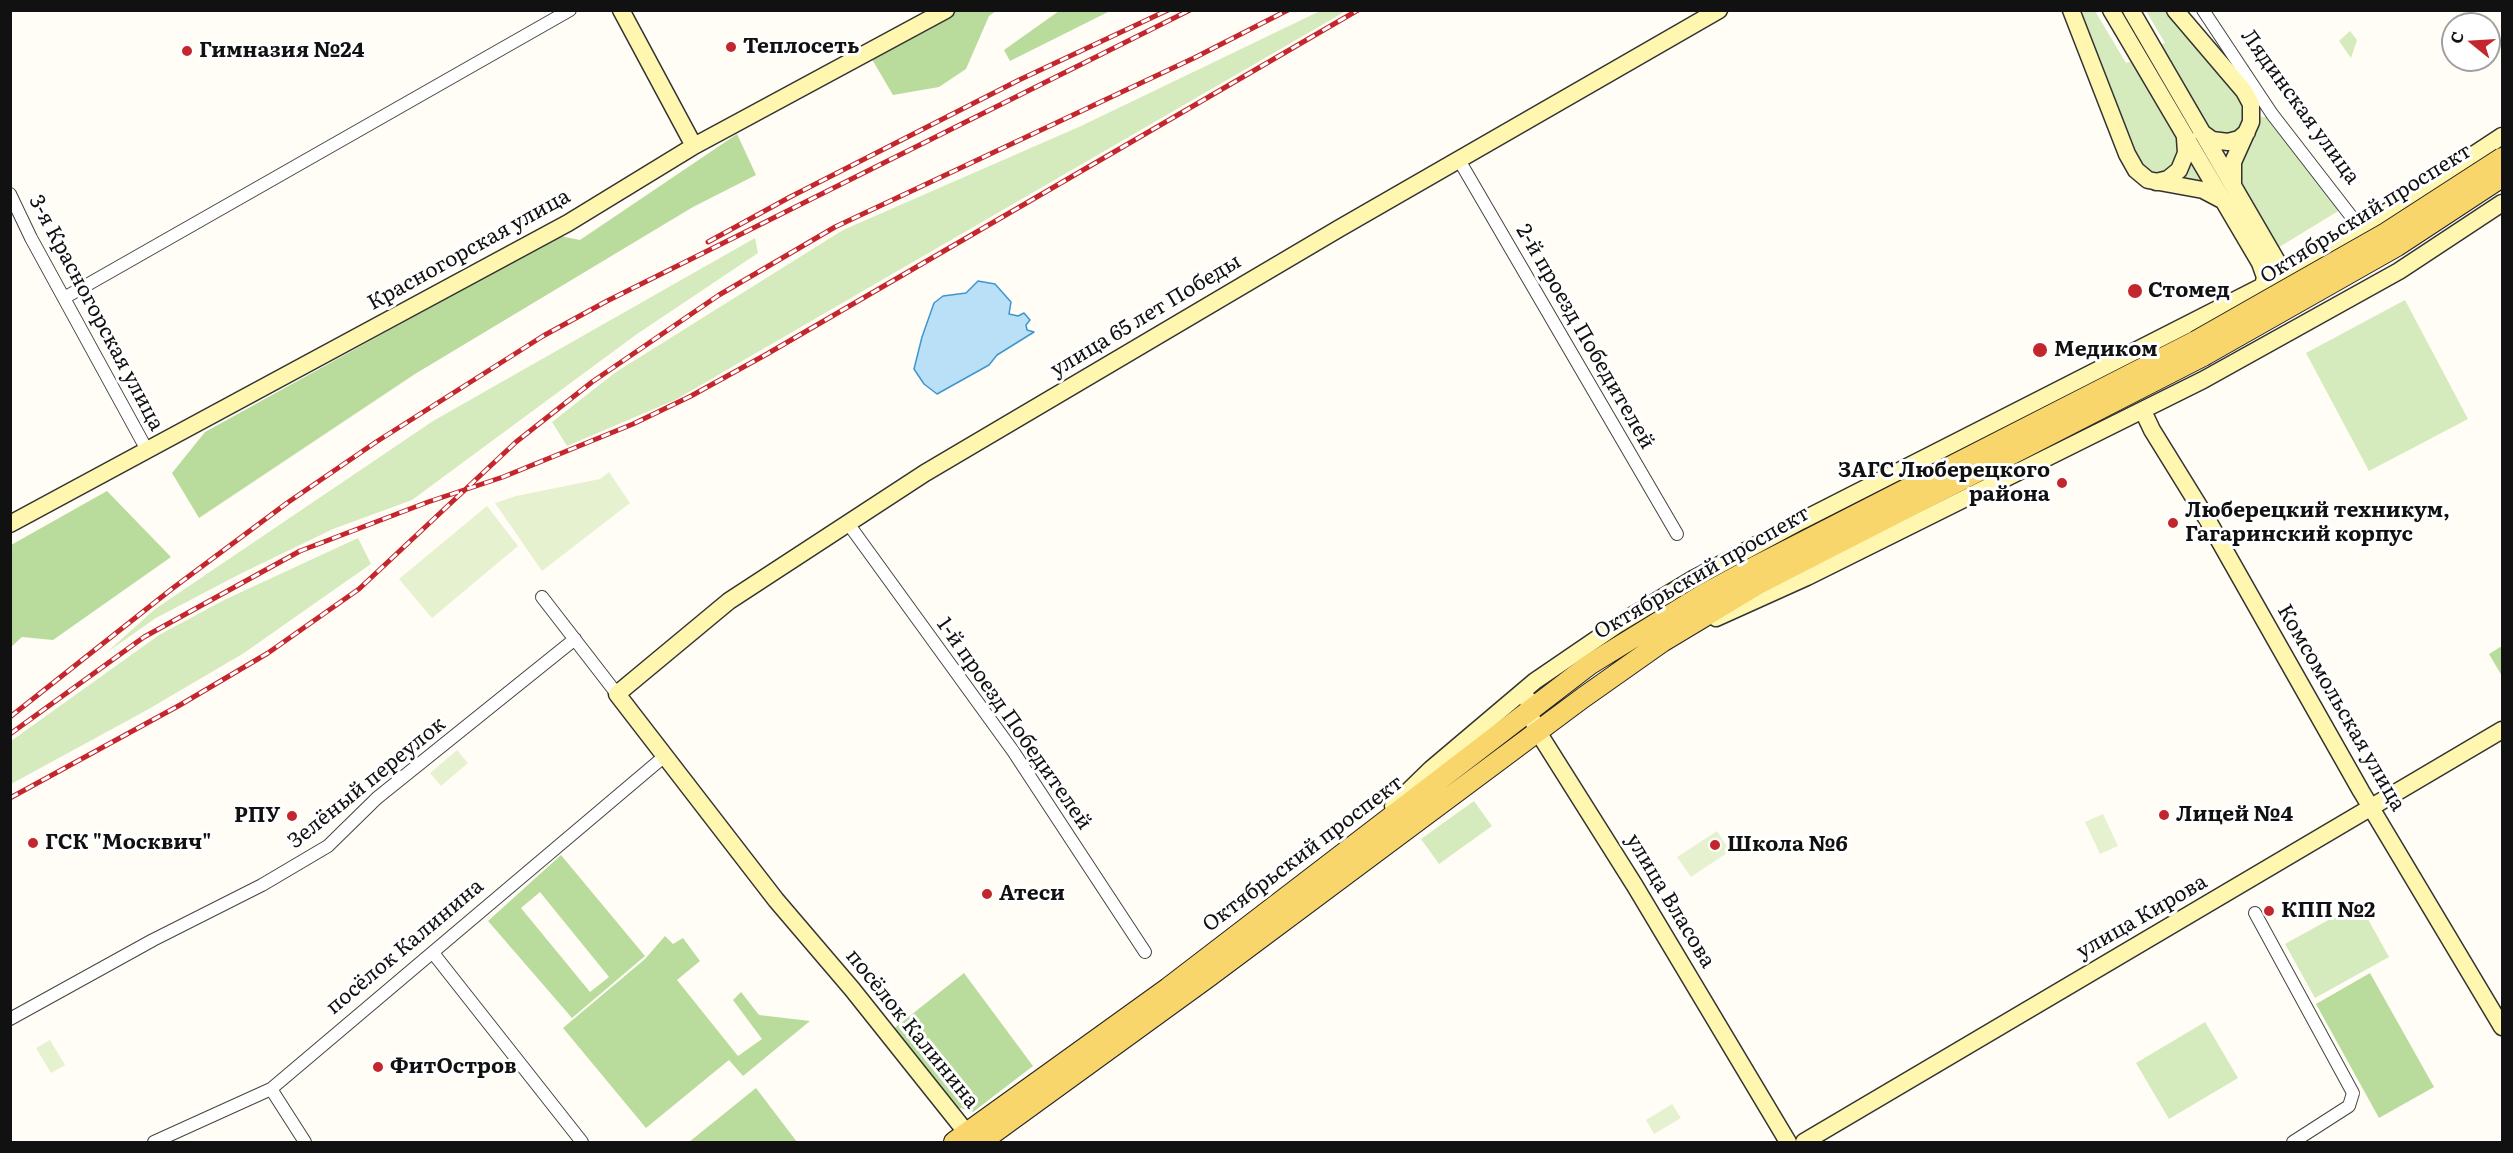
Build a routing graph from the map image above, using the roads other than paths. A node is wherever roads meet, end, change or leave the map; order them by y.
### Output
1 (570, 10) edge
2 (621, 10) edge
3 (946, 10) edge
4 (1719, 10) edge
5 (2070, 10) edge
6 (2111, 10) edge
7 (2132, 10) edge
8 (2175, 10) edge
9 (2203, 10) edge
10 (2200, 132) junction
11 (2247, 132) junction
12 (2183, 133) junction
13 (2500, 145) edge
14 (694, 146) junction
15 (1459, 160) junction
16 (2502, 177) edge
17 (2152, 181) junction
18 (2235, 190) junction
19 (2502, 191) edge
20 (10, 194) edge
21 (2224, 203) junction
22 (2502, 203) edge
23 (2361, 229) junction
24 (2284, 273) junction
25 (2263, 286) junction
26 (64, 298) junction
27 (2307, 321) junction
28 (2200, 349) junction
29 (2143, 411) junction
30 (147, 450) junction
31 (847, 522) junction
32 (10, 524) edge
33 (1677, 534) dead end
34 (542, 597) dead end
35 (574, 639) junction
36 (1662, 642) junction
37 (1535, 681) junction
38 (617, 694) junction
39 (1528, 711) junction
40 (2502, 730) edge
41 (1538, 732) junction
42 (666, 755) junction
43 (2370, 806) junction
44 (1336, 861) junction
45 (2255, 913) dead end
46 (1145, 952) dead end
47 (433, 953) junction
48 (10, 1019) edge
49 (2502, 1027) edge
50 (271, 1089) junction
51 (968, 1140) edge
52 (154, 1143) edge
53 (305, 1143) edge
54 (582, 1143) edge
55 (1788, 1143) edge
56 (1804, 1143) edge
57 (2293, 1143) edge

1 - 26 street
2 - 14 main road
3 - 14 main road, Красногорская улица
4 - 15 main road, улица 65 лет Победы
5 - 17 main road
6 - 12 main road
7 - 10 main road
8 - 11 main road, Лядинская улица
9 - 23 street, Лядинская улица
10 - 11 main road
10 - 18 main road
11 - 18 main road
12 - 17 main road
12 - 21 main road
13 - 19 main road
13 - 23 main road
13 - 28 main road, Октябрьский проспект, bridge
14 - 30 main road, Красногорская улица
15 - 31 main road, улица 65 лет Победы
15 - 33 street, 2-й проезд Победителей
16 - 28 main road, Октябрьский проспект, bridge
17 - 21 main road
18 - 24 main road
20 - 26 street, 3-я Красногорская улица
21 - 25 main road
22 - 27 main road
23 - 24 main road
24 - 25 main road
24 - 27 main road
25 - 37 main road
26 - 30 street, 3-я Красногорская улица
27 - 29 main road
28 - 36 main road, Октябрьский проспект
28 - 39 main road, Октябрьский проспект
29 - 36 main road
29 - 43 main road, Комсомольская улица
30 - 32 main road, Красногорская улица
31 - 38 main road, улица 65 лет Победы
31 - 46 street, 1-й проезд Победителей
34 - 35 street, посёлок Калинина
35 - 38 street, посёлок Калинина
35 - 48 street, Зелёный переулок
36 - 41 main road, Октябрьский проспект
37 - 39 main road
37 - 44 main road
38 - 42 main road, посёлок Калинина
39 - 41 main road, улица Власова
39 - 44 main road, Октябрьский проспект
40 - 43 main road, улица Кирова
41 - 51 main road, Октябрьский проспект
41 - 55 main road, улица Власова
42 - 47 street, посёлок Калинина
42 - 51 main road, посёлок Калинина
43 - 49 main road, Комсомольская улица
43 - 56 main road, улица Кирова
44 - 51 main road, Октябрьский проспект
45 - 57 street
47 - 50 street, посёлок Калинина
47 - 54 street
50 - 52 street, посёлок Калинина
50 - 53 street

